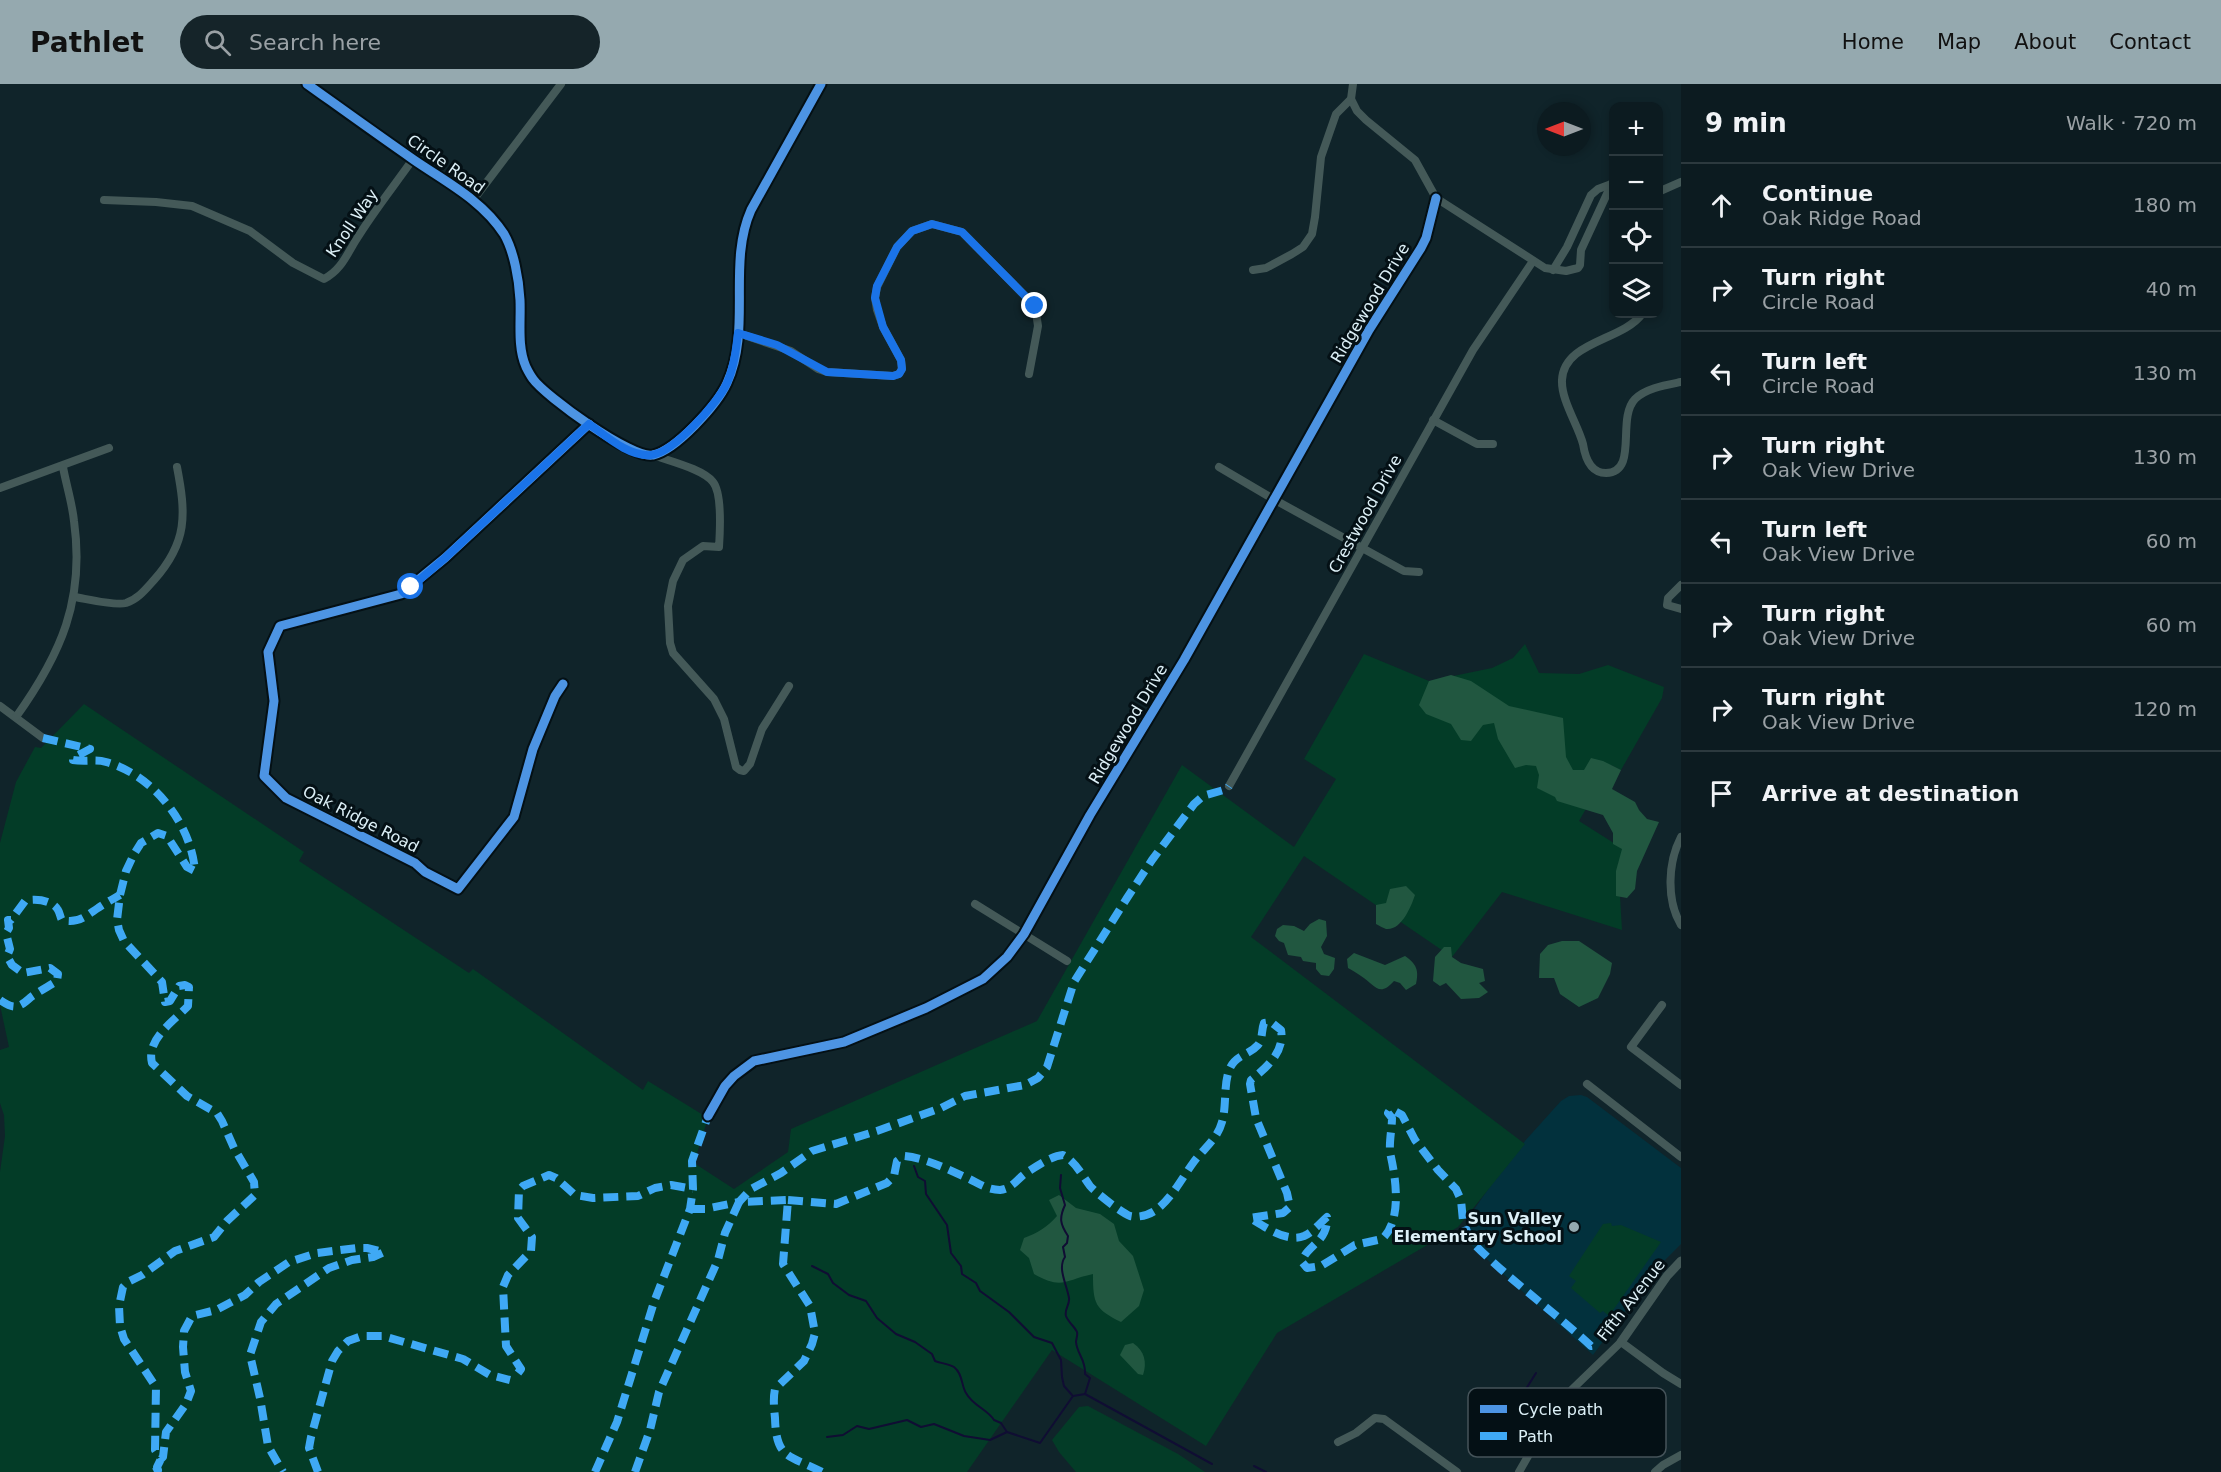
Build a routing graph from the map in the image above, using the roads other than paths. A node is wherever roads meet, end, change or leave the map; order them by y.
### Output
1 (307, 84) edge
2 (561, 84) edge
3 (821, 84) edge
4 (1353, 84) edge
5 (1351, 99) junction
6 (413, 159) junction
7 (1681, 182) edge
8 (1609, 185) edge
9 (1663, 190) edge
10 (1609, 191) edge
11 (1436, 198) junction
12 (474, 199) junction
13 (104, 200) dead end
14 (1533, 261) junction
15 (1254, 270) dead end
16 (1553, 270) junction
17 (1638, 318) edge
18 (738, 333) junction
19 (1029, 374) dead end
20 (1681, 382) edge
21 (1433, 420) junction
22 (589, 424) junction
23 (1493, 444) dead end
24 (109, 448) dead end
25 (653, 455) junction
26 (63, 467) junction
27 (177, 467) dead end
28 (1219, 467) dead end
29 (0, 488) edge
30 (1275, 500) junction
31 (1362, 548) junction
32 (1419, 573) dead end
33 (1681, 585) edge
34 (75, 597) junction
35 (1681, 609) edge
36 (563, 684) dead end
37 (789, 686) dead end
38 (0, 705) edge
39 (16, 717) junction
40 (43, 738) dead end
41 (1229, 786) dead end
42 (1681, 837) edge
43 (975, 904) dead end
44 (1681, 925) edge
45 (1024, 934) junction
46 (1067, 961) dead end
47 (1662, 1005) dead end
48 (1587, 1084) dead end
49 (1681, 1085) edge
50 (708, 1116) dead end
51 (1681, 1157) edge
52 (1681, 1261) edge
53 (1621, 1342) junction
54 (1681, 1384) edge
55 (1573, 1388) edge
56 (1338, 1442) dead end
57 (1681, 1455) edge
58 (1528, 1457) edge
59 (1457, 1472) edge
60 (1519, 1472) edge
61 (1655, 1472) edge

1 - 6 street, Circle Road
2 - 12 street
3 - 18 street
4 - 5 street
5 - 11 street
5 - 15 street
6 - 12 street, Circle Road
6 - 13 street, Knoll Way
7 - 9 street
8 - 16 street
10 - 16 street
11 - 14 street
11 - 30 street, Ridgewood Drive
12 - 22 street, Circle Road
14 - 16 street
14 - 21 street, Crestwood Drive
17 - 20 street
18 - 19 street
18 - 25 street
21 - 23 street
21 - 31 street, Crestwood Drive
22 - 25 street, Circle Road
22 - 36 street, Oak Ridge Road
24 - 26 street
25 - 37 street, Circle Road
26 - 29 street
26 - 34 street
27 - 34 street
28 - 30 street
30 - 31 street
30 - 45 street, Ridgewood Drive
31 - 32 street
31 - 41 street, Crestwood Drive
33 - 35 street
34 - 39 street
38 - 39 street
39 - 40 street
42 - 44 street
43 - 45 street
45 - 46 street
45 - 50 street, Ridgewood Drive
47 - 49 street
48 - 51 street
52 - 53 street, Fifth Avenue
53 - 54 street
53 - 55 street, Fifth Avenue
56 - 59 street
57 - 61 street
58 - 60 street, Fifth Avenue

